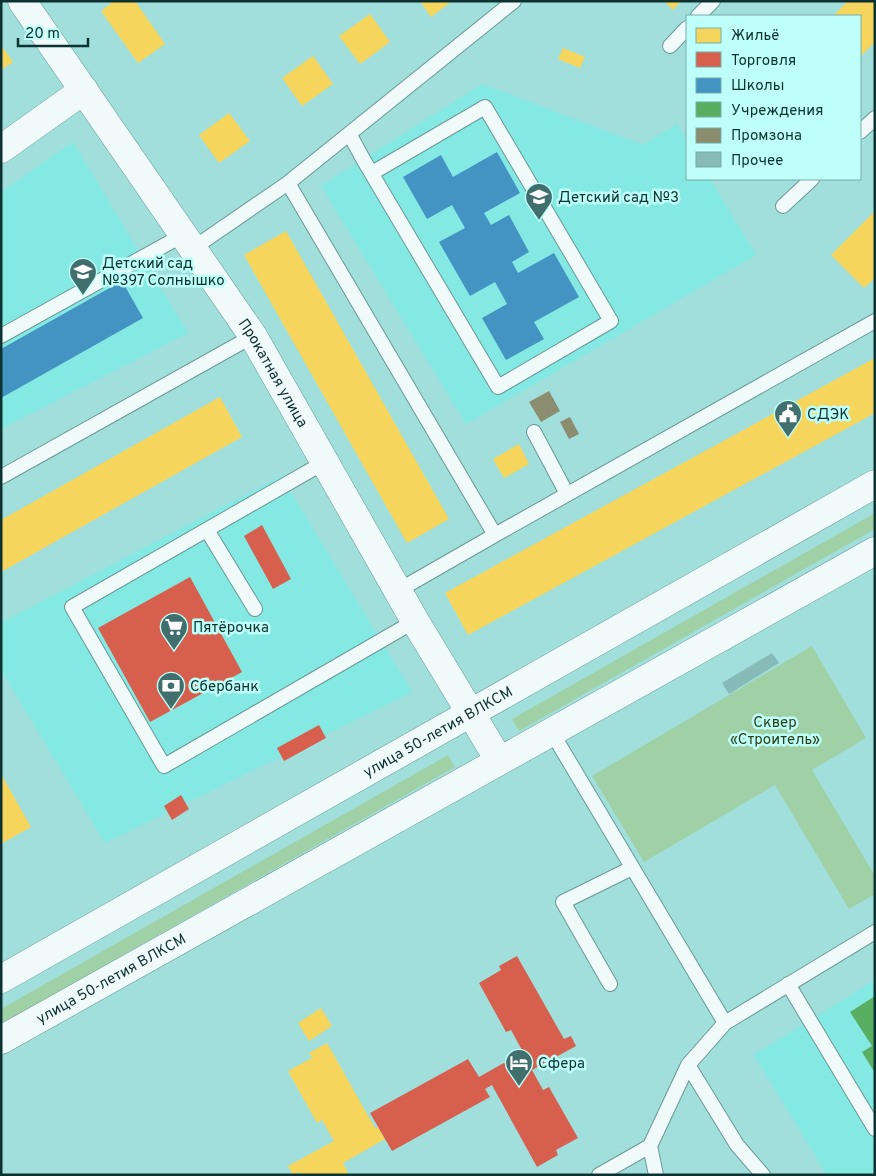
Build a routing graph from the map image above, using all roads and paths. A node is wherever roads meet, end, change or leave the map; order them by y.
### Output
1 (22, 1) edge
2 (514, 1) edge
3 (713, 1) edge
4 (699, 15) edge
5 (686, 29) edge
6 (670, 46) dead end
7 (84, 90) junction
8 (875, 118) edge
9 (861, 131) edge
10 (350, 135) junction
11 (1, 149) edge
12 (372, 173) junction
13 (811, 180) edge
14 (288, 183) junction
15 (784, 206) dead end
16 (188, 242) junction
17 (875, 321) edge
18 (1, 336) edge
19 (253, 336) junction
20 (534, 432) dead end
21 (325, 462) junction
22 (1, 477) edge
23 (875, 484) edge
24 (567, 494) junction
25 (207, 530) junction
26 (495, 535) junction
27 (875, 550) edge
28 (399, 590) junction
29 (255, 610) dead end
30 (415, 620) junction
31 (471, 713) junction
32 (551, 731) junction
33 (498, 760) junction
34 (632, 868) junction
35 (875, 932) edge
36 (1, 979) edge
37 (610, 984) dead end
38 (788, 984) junction
39 (725, 1022) junction
40 (1, 1040) edge
41 (688, 1065) junction
42 (875, 1129) edge
43 (650, 1146) junction
44 (599, 1175) edge
45 (656, 1175) edge
46 (763, 1175) edge

1 - 7 main road, Прокатная улица
2 - 10 lane
3 - 4 lane
5 - 6 lane
7 - 11 main road
7 - 16 main road, Прокатная улица
8 - 9 lane
10 - 12 lane
10 - 14 lane
12 - 12 lane
13 - 15 lane
14 - 16 lane
14 - 26 lane
16 - 18 lane
16 - 19 main road, Прокатная улица
17 - 24 lane
19 - 21 main road, Прокатная улица
19 - 22 lane
20 - 24 lane
21 - 25 lane
21 - 28 main road, Прокатная улица
23 - 31 main road, улица 50-летия ВЛКСМ
24 - 26 lane
25 - 29 lane
25 - 30 lane
26 - 28 lane
27 - 32 main road, улица 50-летия ВЛКСМ
28 - 30 main road, Прокатная улица
30 - 31 main road, Прокатная улица
31 - 33 main road, Прокатная улица
31 - 36 main road, улица 50-летия ВЛКСМ
32 - 33 main road, улица 50-летия ВЛКСМ
32 - 34 lane
33 - 40 main road, улица 50-летия ВЛКСМ
34 - 37 lane
34 - 39 lane
35 - 38 lane
38 - 39 lane
38 - 42 lane
39 - 41 lane
41 - 43 lane
41 - 46 lane
43 - 44 lane
43 - 45 lane

